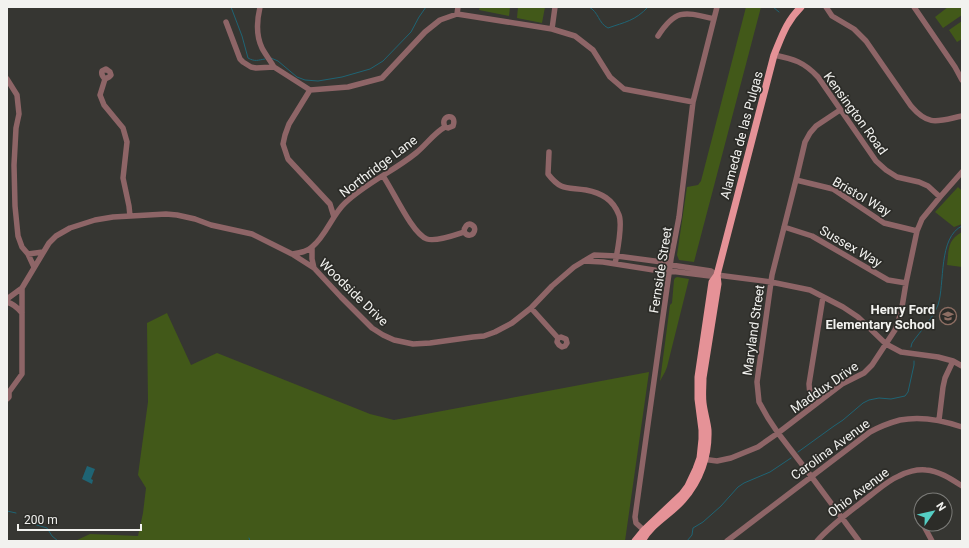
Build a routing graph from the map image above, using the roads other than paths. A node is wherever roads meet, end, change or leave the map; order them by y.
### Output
1 (260, 7) edge
2 (458, 7) edge
3 (556, 7) edge
4 (717, 7) edge
5 (801, 7) edge
6 (826, 7) edge
7 (914, 7) edge
8 (458, 14) junction
9 (714, 19) junction
10 (226, 22) dead end
11 (552, 29) junction
12 (658, 36) dead end
13 (774, 55) junction
14 (274, 67) junction
15 (7, 79) edge
16 (104, 79) dead end
17 (962, 80) edge
18 (310, 90) junction
19 (693, 102) junction
20 (840, 110) junction
21 (962, 116) edge
22 (445, 127) dead end
23 (549, 152) dead end
24 (962, 172) edge
25 (383, 176) junction
26 (796, 180) junction
27 (940, 197) junction
28 (330, 204) junction
29 (344, 204) junction
30 (130, 216) junction
31 (334, 217) junction
32 (784, 228) junction
33 (917, 231) junction
34 (464, 232) dead end
35 (312, 248) junction
36 (43, 252) junction
37 (28, 254) junction
38 (292, 254) junction
39 (617, 256) junction
40 (584, 261) junction
41 (615, 264) junction
42 (34, 267) junction
43 (314, 268) junction
44 (670, 268) junction
45 (717, 275) junction
46 (771, 282) junction
47 (906, 283) junction
48 (22, 288) junction
49 (823, 297) junction
50 (7, 299) edge
51 (7, 302) edge
52 (531, 308) junction
53 (22, 313) junction
54 (558, 338) dead end
55 (886, 344) junction
56 (953, 361) junction
57 (962, 366) edge
58 (8, 392) edge
59 (7, 399) edge
60 (816, 404) junction
61 (939, 420) junction
62 (962, 427) edge
63 (778, 434) junction
64 (703, 459) junction
65 (811, 476) junction
66 (962, 486) edge
67 (842, 517) junction
68 (646, 531) junction
69 (927, 532) edge
70 (635, 541) edge
71 (642, 541) edge
72 (726, 541) edge
73 (817, 541) edge
74 (859, 541) edge
75 (932, 541) edge

1 - 14 street
2 - 8 street
3 - 11 street
4 - 9 street, Fernside Street
5 - 13 main road, Alameda de las Pulgas
6 - 21 street
7 - 17 street
8 - 11 street
8 - 18 street
9 - 12 street
9 - 19 street, Fernside Street
10 - 14 street
11 - 19 street
13 - 20 street, Kensington Road
13 - 45 main road, Alameda de las Pulgas
14 - 18 street
15 - 37 street
16 - 30 street
18 - 28 street
19 - 44 street, Fernside Street
20 - 26 street, Maryland Street
20 - 27 street, Kensington Road
22 - 25 street, Northridge Lane
23 - 39 street
24 - 27 street, Maddux Drive
25 - 29 street, Northridge Lane
25 - 34 street
26 - 32 street, Maryland Street
26 - 33 street, Bristol Way
27 - 33 street, Maddux Drive
28 - 29 street
28 - 31 street
29 - 31 street, Northridge Lane
30 - 36 street, Woodside Drive
30 - 38 street, Woodside Drive
31 - 35 street, Northridge Lane
32 - 46 street, Maryland Street
32 - 47 street, Sussex Way
33 - 47 street, Maddux Drive
35 - 38 street
35 - 43 street
36 - 37 street
36 - 42 street, Woodside Drive
37 - 42 street
38 - 43 street, Woodside Drive
39 - 40 street, Woodside Drive
39 - 41 street
39 - 44 street, Woodside Drive
40 - 41 street
40 - 52 street, Woodside Drive
41 - 44 street
42 - 48 street, Woodside Drive
43 - 52 street, Woodside Drive
44 - 45 street
44 - 68 street, Fernside Street
45 - 46 street
45 - 64 main road, Alameda de las Pulgas
46 - 49 street
46 - 63 street, Maryland Street
47 - 55 street, Maddux Drive
48 - 50 street, Woodside Drive
48 - 53 street
49 - 55 street
49 - 60 street
51 - 53 street
52 - 54 street
53 - 58 street
55 - 56 street
55 - 60 street, Maddux Drive
56 - 57 street
56 - 61 street
58 - 59 street
60 - 63 street, Maddux Drive
61 - 62 street, Carolina Avenue
61 - 65 street, Carolina Avenue
63 - 64 street, Maddux Drive
63 - 65 street, Maryland Street
64 - 68 main road, Alameda de las Pulgas
65 - 67 street, Maryland Street
65 - 72 street, Carolina Avenue
66 - 67 street, Ohio Avenue
67 - 73 street, Ohio Avenue
67 - 74 street, Maryland Street
68 - 70 main road, Alameda de las Pulgas
68 - 71 main road, Alameda de las Pulgas
69 - 75 street

